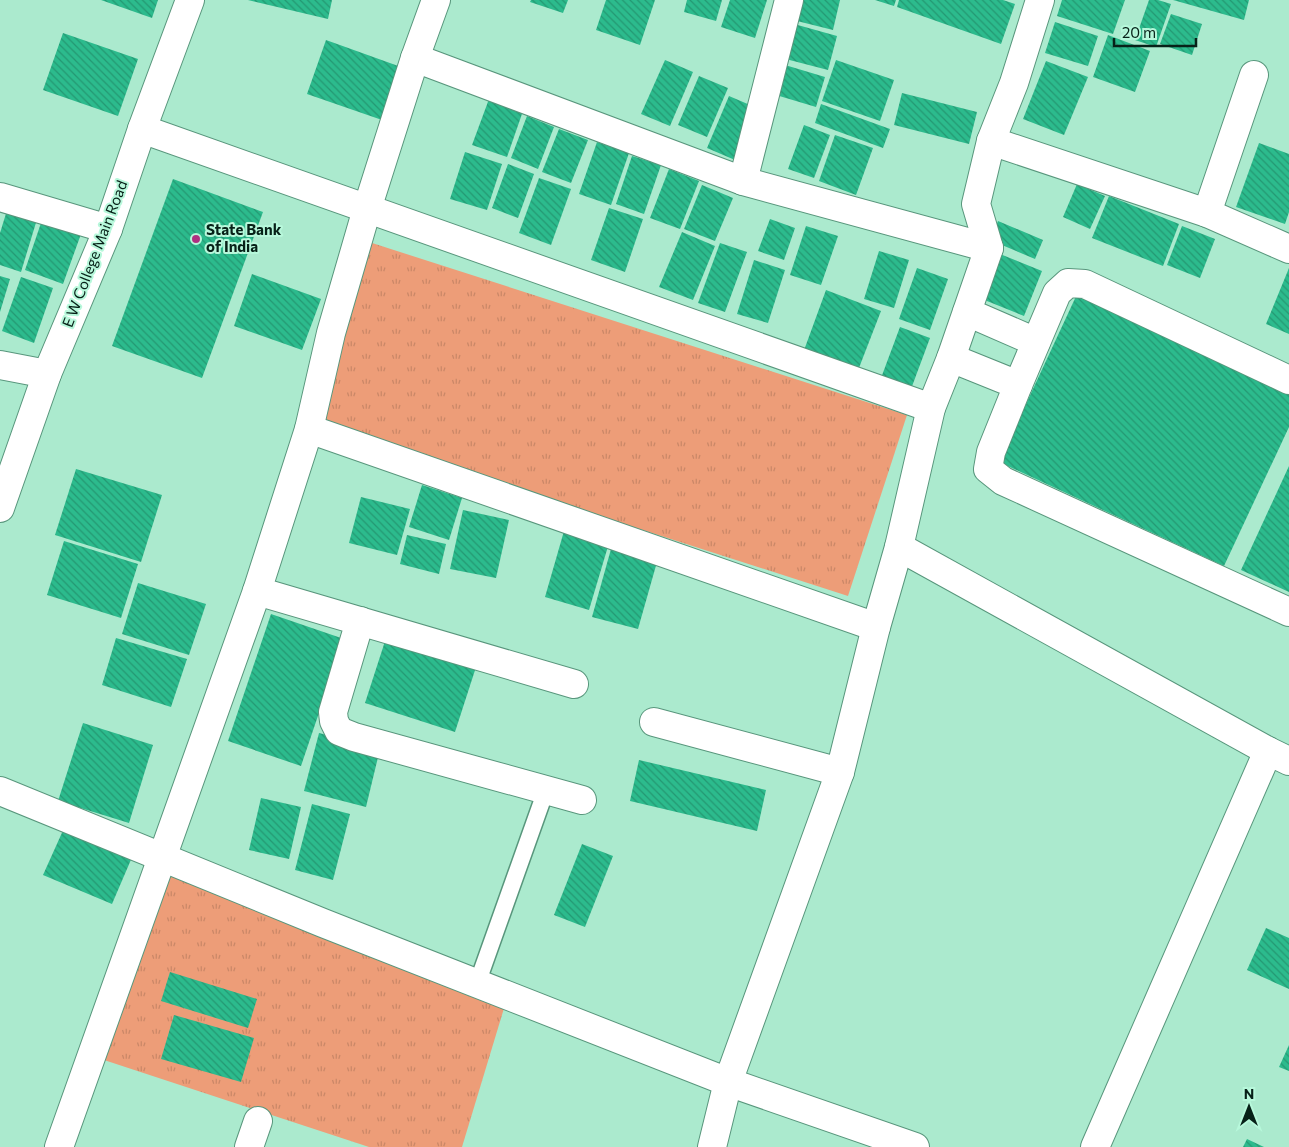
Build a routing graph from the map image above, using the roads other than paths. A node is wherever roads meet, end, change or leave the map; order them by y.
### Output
1 (190, 0) edge
2 (436, 0) edge
3 (789, 0) edge
4 (1040, 0) edge
5 (415, 58) junction
6 (1254, 75) dead end
7 (142, 129) junction
8 (991, 142) junction
9 (743, 181) junction
10 (0, 197) edge
11 (367, 209) junction
12 (1207, 213) junction
13 (108, 229) junction
14 (989, 248) junction
15 (1289, 248) edge
16 (967, 312) junction
17 (1036, 342) junction
18 (951, 358) junction
19 (0, 365) edge
20 (47, 374) junction
21 (1289, 380) edge
22 (1018, 385) junction
23 (931, 408) junction
24 (309, 429) junction
25 (0, 508) edge
26 (898, 547) junction
27 (257, 591) junction
28 (1289, 612) edge
29 (360, 621) junction
30 (876, 627) junction
31 (574, 684) dead end
32 (654, 722) dead end
33 (1278, 756) edge
34 (840, 772) junction
35 (546, 790) junction
36 (0, 791) edge
37 (582, 800) dead end
38 (162, 858) junction
39 (477, 984) junction
40 (728, 1082) junction
41 (258, 1121) dead end
42 (59, 1147) edge
43 (249, 1147) edge
44 (712, 1147) edge
45 (916, 1147) edge
46 (1095, 1147) edge

1 - 7 street, E W College Main Road
2 - 5 street
3 - 9 street
4 - 8 street
5 - 9 street
5 - 11 street
6 - 12 street
7 - 11 street
7 - 13 street, E W College Main Road
8 - 12 street
8 - 14 street
9 - 14 street
10 - 13 street
11 - 23 street
11 - 24 street
12 - 15 street
13 - 20 street, E W College Main Road
14 - 16 street
16 - 17 street
16 - 18 street
17 - 21 street
17 - 22 street
18 - 22 street
18 - 23 street
19 - 20 street
20 - 25 street, E W College Main Road
22 - 28 street
23 - 26 street
24 - 27 street
24 - 30 street
26 - 30 street
26 - 33 street
27 - 29 street
27 - 38 street
29 - 31 street
29 - 35 street
30 - 34 street
32 - 34 street
33 - 46 street
34 - 40 street
35 - 37 street
35 - 39 lane
36 - 38 street
38 - 39 street
38 - 42 street
39 - 40 street
40 - 44 street
40 - 45 street
41 - 43 street

